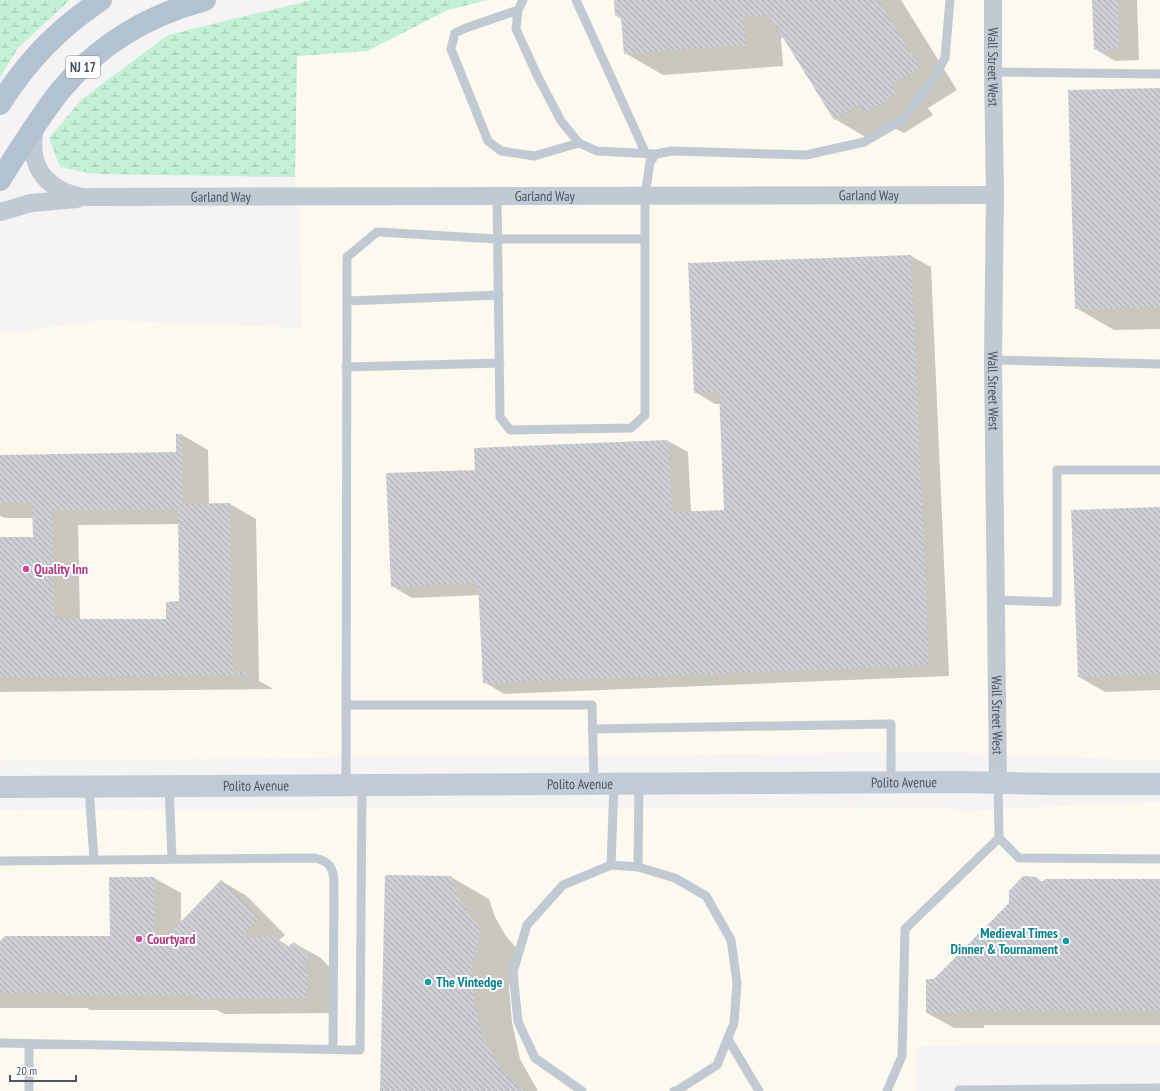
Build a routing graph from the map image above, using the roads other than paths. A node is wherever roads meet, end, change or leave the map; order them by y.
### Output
1 (101, 0) edge
2 (205, 0) edge
3 (523, 0) edge
4 (576, 0) edge
5 (950, 0) edge
6 (993, 0) edge
7 (518, 10) junction
8 (993, 72) junction
9 (1160, 74) edge
10 (0, 104) edge
11 (36, 124) junction
12 (579, 143) junction
13 (646, 154) junction
14 (656, 154) junction
15 (0, 180) edge
16 (995, 195) junction
17 (497, 196) junction
18 (645, 196) junction
19 (94, 198) junction
20 (0, 212) edge
21 (497, 239) junction
22 (645, 239) junction
23 (499, 295) junction
24 (347, 301) junction
25 (993, 360) junction
26 (500, 363) junction
27 (1160, 364) edge
28 (346, 367) junction
29 (1160, 470) edge
30 (996, 600) junction
31 (346, 705) junction
32 (592, 729) junction
33 (890, 782) junction
34 (998, 782) junction
35 (604, 784) junction
36 (639, 784) junction
37 (1160, 784) edge
38 (354, 786) junction
39 (89, 787) junction
40 (169, 787) junction
41 (0, 788) edge
42 (1000, 838) junction
43 (172, 859) junction
44 (1160, 859) edge
45 (94, 860) junction
46 (0, 861) edge
47 (611, 864) junction
48 (638, 867) junction
49 (728, 1039) junction
50 (0, 1043) edge
51 (29, 1044) junction
52 (333, 1049) junction
53 (1160, 1088) edge
54 (959, 1090) dead end
55 (29, 1091) edge
56 (582, 1091) edge
57 (674, 1091) edge
58 (759, 1091) edge
59 (887, 1091) edge

1 - 10 main road
2 - 11 main road, NJ 17
3 - 7 lane
4 - 13 lane
5 - 14 lane
6 - 8 street, Wall Street West
7 - 12 lane
7 - 12 lane
8 - 9 lane
8 - 16 street, Wall Street West
11 - 15 main road, NJ 17
11 - 19 street, Garland Way
12 - 13 lane
13 - 14 lane
14 - 18 lane
16 - 18 street, Garland Way
16 - 25 street, Wall Street West
17 - 18 street, Garland Way
17 - 19 street, Garland Way
17 - 21 lane
18 - 22 lane
19 - 20 street, Garland Way
21 - 22 lane
21 - 23 lane
21 - 24 lane
22 - 26 lane
23 - 24 lane
23 - 26 lane
24 - 28 lane
25 - 27 lane
25 - 30 street, Wall Street West
26 - 28 lane
28 - 31 lane
29 - 30 lane
30 - 34 street, Wall Street West
31 - 32 lane
31 - 38 lane
32 - 33 lane
32 - 35 lane
33 - 34 street, Polito Avenue
33 - 36 street, Polito Avenue
34 - 37 street, Polito Avenue
34 - 42 lane
35 - 36 street, Polito Avenue
35 - 38 street, Polito Avenue
35 - 47 lane
36 - 48 lane
38 - 40 street, Polito Avenue
38 - 52 lane
39 - 40 street, Polito Avenue
39 - 41 street, Polito Avenue
39 - 45 lane
40 - 43 lane
42 - 44 lane
42 - 59 lane
43 - 45 lane
43 - 52 lane
45 - 46 lane
47 - 48 lane
47 - 56 lane
48 - 49 lane
49 - 57 lane
49 - 58 lane
50 - 51 lane
51 - 52 lane
51 - 55 lane
53 - 54 lane

